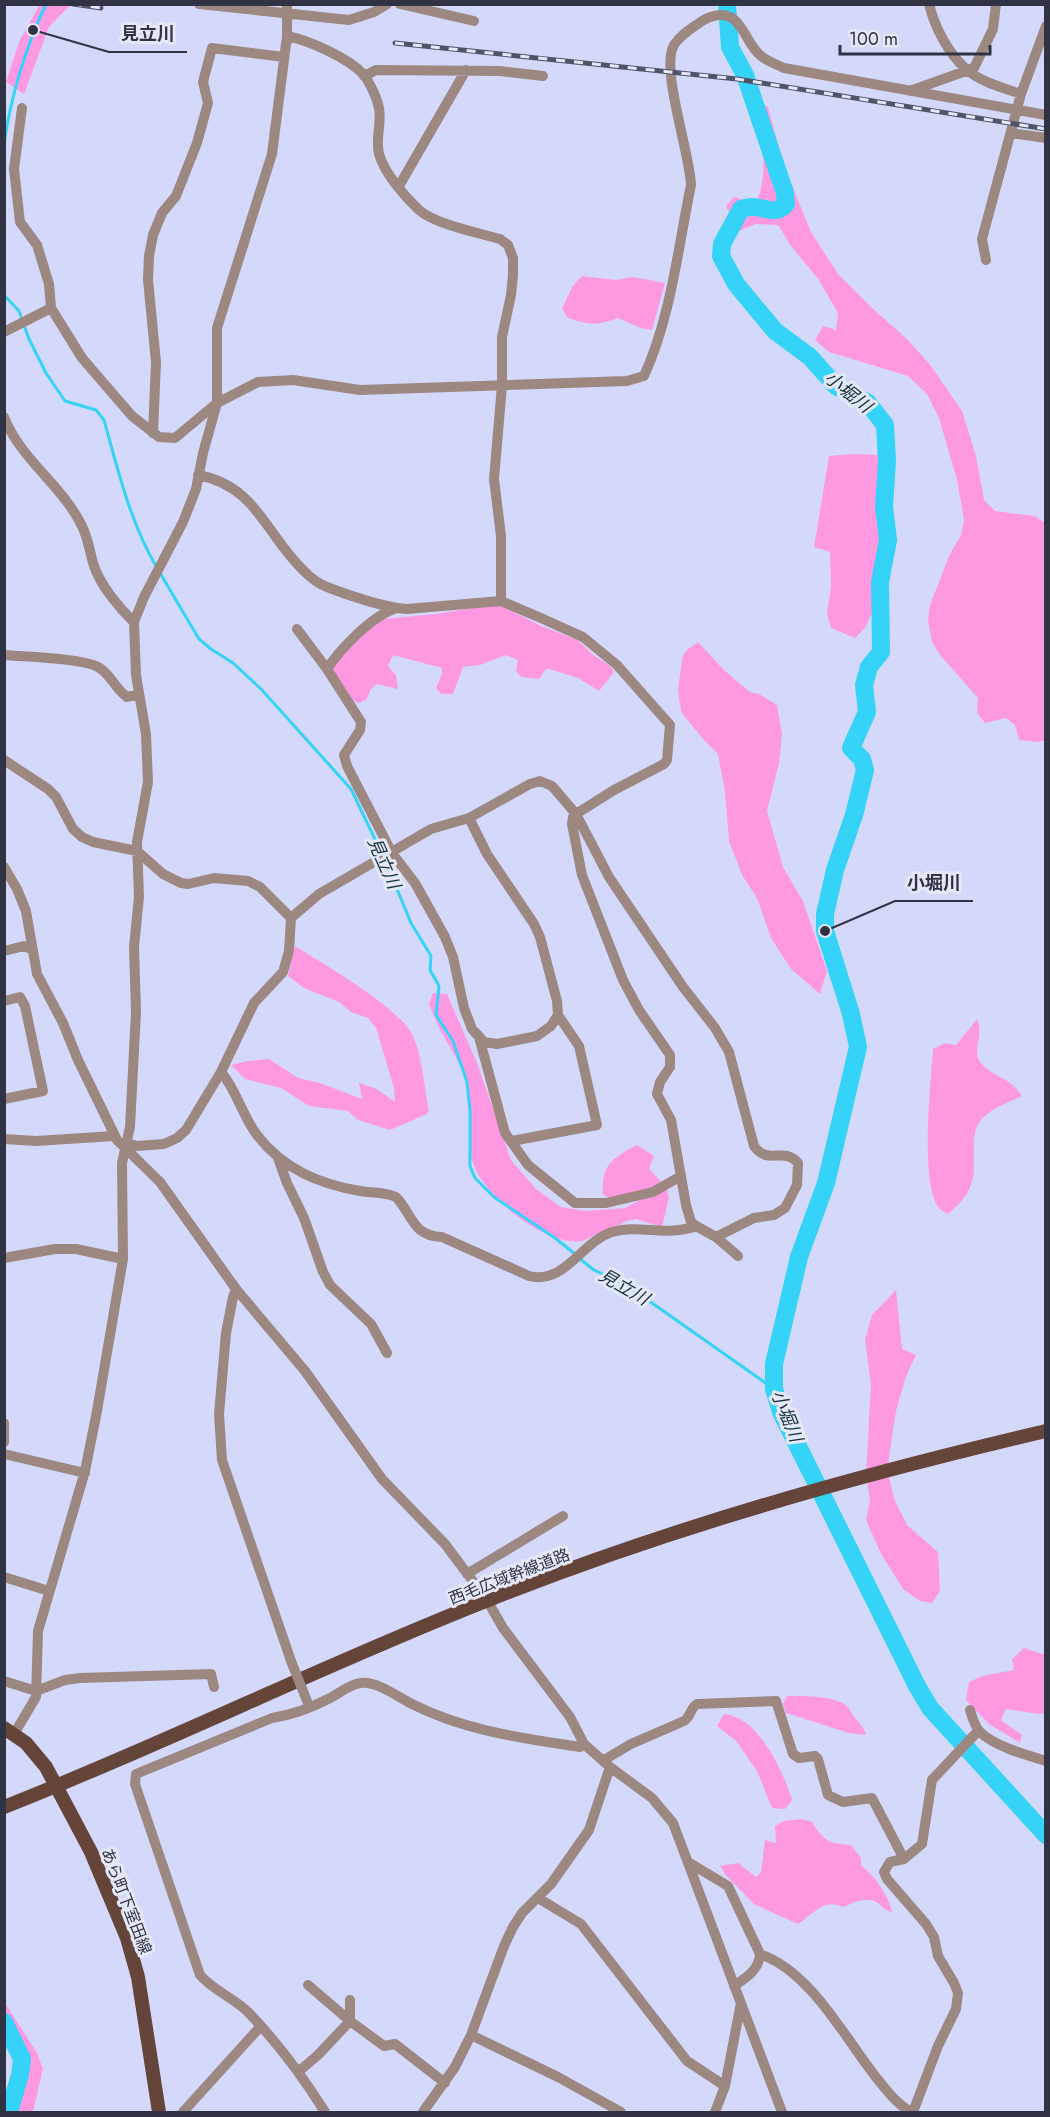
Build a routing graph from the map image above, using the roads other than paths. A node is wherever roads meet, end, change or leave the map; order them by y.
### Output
1 (199, 4) edge
2 (387, 4) edge
3 (400, 4) edge
4 (928, 4) edge
5 (996, 4) edge
6 (287, 9) edge
7 (474, 21) dead end
8 (1046, 26) edge
9 (286, 36) junction
10 (284, 57) junction
11 (466, 70) junction
12 (966, 70) junction
13 (364, 76) junction
14 (543, 76) dead end
15 (909, 91) junction
16 (1021, 94) junction
17 (22, 108) dead end
18 (1018, 110) junction
19 (1046, 115) edge
20 (1011, 133) junction
21 (1046, 138) edge
22 (399, 186) junction
23 (986, 260) dead end
24 (51, 308) junction
25 (4, 332) edge
26 (502, 385) junction
27 (217, 403) junction
28 (4, 417) edge
29 (153, 433) junction
30 (198, 475) junction
31 (501, 601) junction
32 (394, 609) junction
33 (134, 622) junction
34 (297, 629) dead end
35 (4, 655) edge
36 (327, 669) junction
37 (139, 694) junction
38 (4, 760) edge
39 (576, 814) junction
40 (469, 818) junction
41 (137, 851) junction
42 (387, 856) junction
43 (4, 867) edge
44 (291, 918) junction
45 (31, 949) junction
46 (4, 951) edge
47 (4, 1001) edge
48 (558, 1015) junction
49 (478, 1037) junction
50 (221, 1071) junction
51 (4, 1099) edge
52 (114, 1136) junction
53 (4, 1139) edge
54 (512, 1141) junction
55 (126, 1147) junction
56 (278, 1158) junction
57 (681, 1176) junction
58 (696, 1226) junction
59 (716, 1237) junction
60 (738, 1256) dead end
61 (4, 1258) edge
62 (123, 1259) junction
63 (236, 1289) junction
64 (387, 1353) dead end
65 (4, 1423) edge
66 (1046, 1431) edge
67 (4, 1442) edge
68 (4, 1454) edge
69 (85, 1473) junction
70 (563, 1516) dead end
71 (467, 1574) junction
72 (4, 1577) edge
73 (49, 1591) junction
74 (487, 1600) junction
75 (4, 1681) edge
76 (213, 1687) dead end
77 (36, 1691) junction
78 (309, 1703) junction
79 (970, 1710) dead end
80 (9, 1731) edge
81 (978, 1731) junction
82 (584, 1744) junction
83 (1046, 1761) edge
84 (607, 1763) junction
85 (57, 1786) junction
86 (4, 1807) edge
87 (903, 1859) junction
88 (688, 1862) junction
89 (538, 1898) junction
90 (760, 1954) junction
91 (308, 1985) dead end
92 (734, 1986) junction
93 (350, 2000) dead end
94 (741, 2002) junction
95 (351, 2021) junction
96 (260, 2027) junction
97 (471, 2035) junction
98 (298, 2072) junction
99 (445, 2083) junction
100 (725, 2086) junction
101 (159, 2112) edge
102 (183, 2112) edge
103 (325, 2112) edge
104 (423, 2112) edge
105 (621, 2112) edge
106 (715, 2112) edge
107 (782, 2112) edge
108 (912, 2112) edge

1 - 6 street
2 - 6 street
3 - 7 street
4 - 12 street
5 - 12 street
6 - 9 street
8 - 16 street
9 - 10 street
9 - 13 street
10 - 27 street
10 - 29 street
11 - 13 street
11 - 14 street
11 - 22 street
12 - 15 street
12 - 16 street
13 - 22 street
15 - 18 street
15 - 26 street
16 - 18 street
17 - 24 street
18 - 19 street
18 - 20 street
20 - 21 street
20 - 23 street
22 - 26 street
24 - 25 street
24 - 29 street
26 - 27 street
26 - 31 street
27 - 29 street
27 - 30 street
28 - 33 street
30 - 32 street
30 - 33 street
31 - 32 street
31 - 39 street
32 - 36 street
33 - 37 street
34 - 36 street
35 - 37 street
36 - 42 street
37 - 41 street
38 - 41 street
39 - 40 street
39 - 57 street
39 - 59 street
40 - 42 street
40 - 48 street
41 - 44 street
41 - 55 street
42 - 44 street
42 - 49 street
43 - 45 street
44 - 50 street
45 - 46 street
45 - 52 street
47 - 51 street
48 - 49 street
48 - 54 street
49 - 54 street
50 - 55 street
50 - 56 street
52 - 53 street
52 - 55 street
54 - 57 street
55 - 62 street
55 - 63 street
56 - 58 street
56 - 64 street
57 - 58 street
58 - 59 street
59 - 60 street
61 - 62 street
62 - 69 street
63 - 71 street
63 - 78 street, bridge
65 - 67 street
66 - 74 main road, 西毛広域幹線道路
68 - 69 street
69 - 73 street
70 - 71 street
71 - 74 street
72 - 73 street
73 - 77 street
74 - 82 street
74 - 85 main road, 西毛広域幹線道路
75 - 77 street
76 - 77 street
77 - 80 street
78 - 82 street
78 - 96 street
79 - 81 street
80 - 85 main road, あら町下室田線
81 - 83 street
81 - 87 street
82 - 84 street
84 - 87 street
84 - 88 street
84 - 89 street
85 - 86 main road, 西毛広域幹線道路
85 - 101 main road, あら町下室田線
87 - 108 street
88 - 90 street
88 - 92 street
89 - 97 street
89 - 100 street
90 - 92 street
90 - 108 street
91 - 95 street
92 - 94 street
93 - 95 street
94 - 100 street
94 - 107 street
95 - 98 street
95 - 99 street
96 - 98 street
96 - 102 street
97 - 99 street
97 - 105 street
98 - 103 street
99 - 104 street
100 - 106 street

